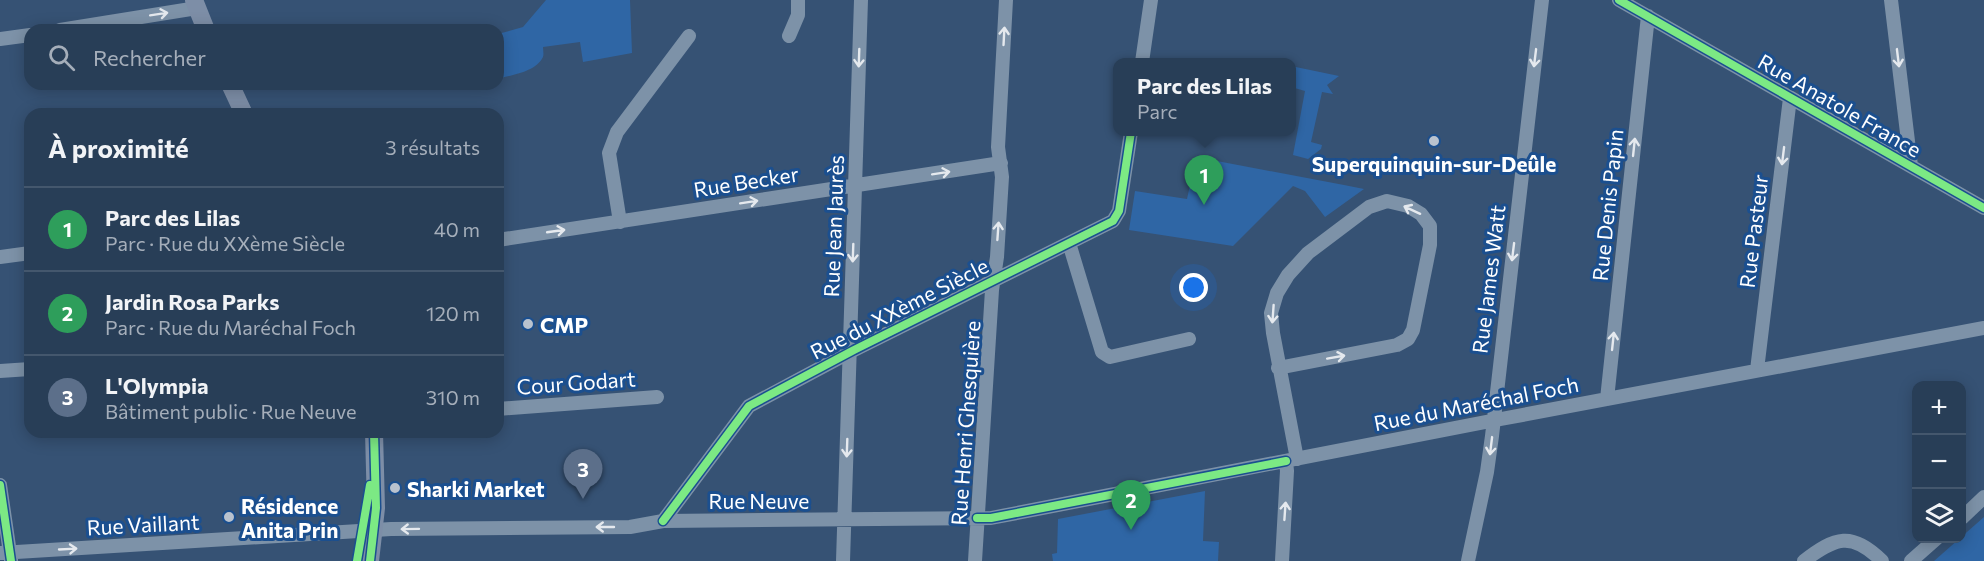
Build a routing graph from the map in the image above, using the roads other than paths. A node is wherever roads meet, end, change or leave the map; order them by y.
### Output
1 (798, 0) edge
2 (861, 0) edge
3 (1006, 0) edge
4 (1151, 0) edge
5 (1542, 0) edge
6 (1619, 0) edge
7 (1891, 0) edge
8 (195, 4) edge
9 (1648, 15) junction
10 (91, 24) edge
11 (203, 24) edge
12 (24, 36) edge
13 (689, 36) dead end
14 (789, 36) dead end
15 (0, 39) edge
16 (1143, 58) edge
17 (233, 90) edge
18 (1790, 98) junction
19 (241, 108) edge
20 (1130, 136) edge
21 (1001, 163) junction
22 (1911, 166) junction
23 (855, 186) junction
24 (1984, 208) edge
25 (620, 222) junction
26 (504, 239) edge
27 (1069, 243) junction
28 (24, 254) edge
29 (0, 257) edge
30 (992, 280) junction
31 (1984, 328) edge
32 (1189, 339) dead end
33 (850, 352) junction
34 (1278, 368) junction
35 (24, 369) edge
36 (1757, 370) junction
37 (0, 371) edge
38 (657, 397) dead end
39 (1607, 399) junction
40 (504, 409) edge
41 (1493, 420) junction
42 (374, 438) edge
43 (1291, 460) junction
44 (0, 485) edge
45 (1984, 497) edge
46 (1966, 514) edge
47 (977, 518) junction
48 (844, 520) junction
49 (663, 521) junction
50 (368, 532) junction
51 (1931, 543) edge
52 (7, 556) edge
53 (357, 561) edge
54 (370, 561) edge
55 (843, 561) edge
56 (975, 561) edge
57 (1282, 561) edge
58 (1468, 561) edge
59 (1804, 561) edge
60 (1882, 561) edge
61 (1911, 561) edge

1 - 14 street
2 -> 23 street, Rue Jean Jaurès
21 -> 3 street, Rue Henri Ghesquière
4 - 16 street
5 -> 41 street, Rue James Watt
6 - 9 street, Rue Anatole France
7 -> 22 street
10 -> 8 street
8 - 11 main road
9 - 18 street, Rue Anatole France
39 -> 9 street, Rue Denis Papin
12 - 15 street
13 - 25 street
17 - 19 main road
18 - 22 street, Rue Anatole France
18 -> 36 street, Rue Pasteur
20 - 27 street, Rue du XXème Siècle
23 -> 21 street, Rue Becker
30 -> 21 street, Rue Henri Ghesquière
22 - 24 street, Rue Anatole France
25 -> 23 street, Rue Becker
23 -> 33 street, Rue Jean Jaurès
26 -> 25 street, Rue Becker
27 - 30 street, Rue du XXème Siècle
27 - 32 street
28 - 29 street
30 - 33 street, Rue du XXème Siècle
30 - 47 street, Rue Henri Ghesquière
31 - 36 street, Rue du Maréchal Foch
33 -> 48 street, Rue Jean Jaurès
33 - 49 street, Rue du XXème Siècle
34 -> 34 street
34 - 43 street
35 - 37 street
36 - 39 street, Rue du Maréchal Foch
38 - 40 street, Cour Godart
39 - 41 street, Rue du Maréchal Foch
41 - 43 street, Rue du Maréchal Foch
41 -> 58 street, Rue James Watt
42 - 50 main road
43 - 47 street, Rue du Maréchal Foch
57 -> 43 street
44 - 52 street
45 - 46 street
47 - 48 street, Rue Neuve
47 - 56 street, Rue Henri Ghesquière
48 - 49 street, Rue Neuve
48 - 55 street, Rue Jean Jaurès
49 -> 50 street, Rue Neuve
52 -> 50 street, Rue Vaillant
50 - 53 main road
50 - 54 main road
51 - 61 street
59 - 60 street

